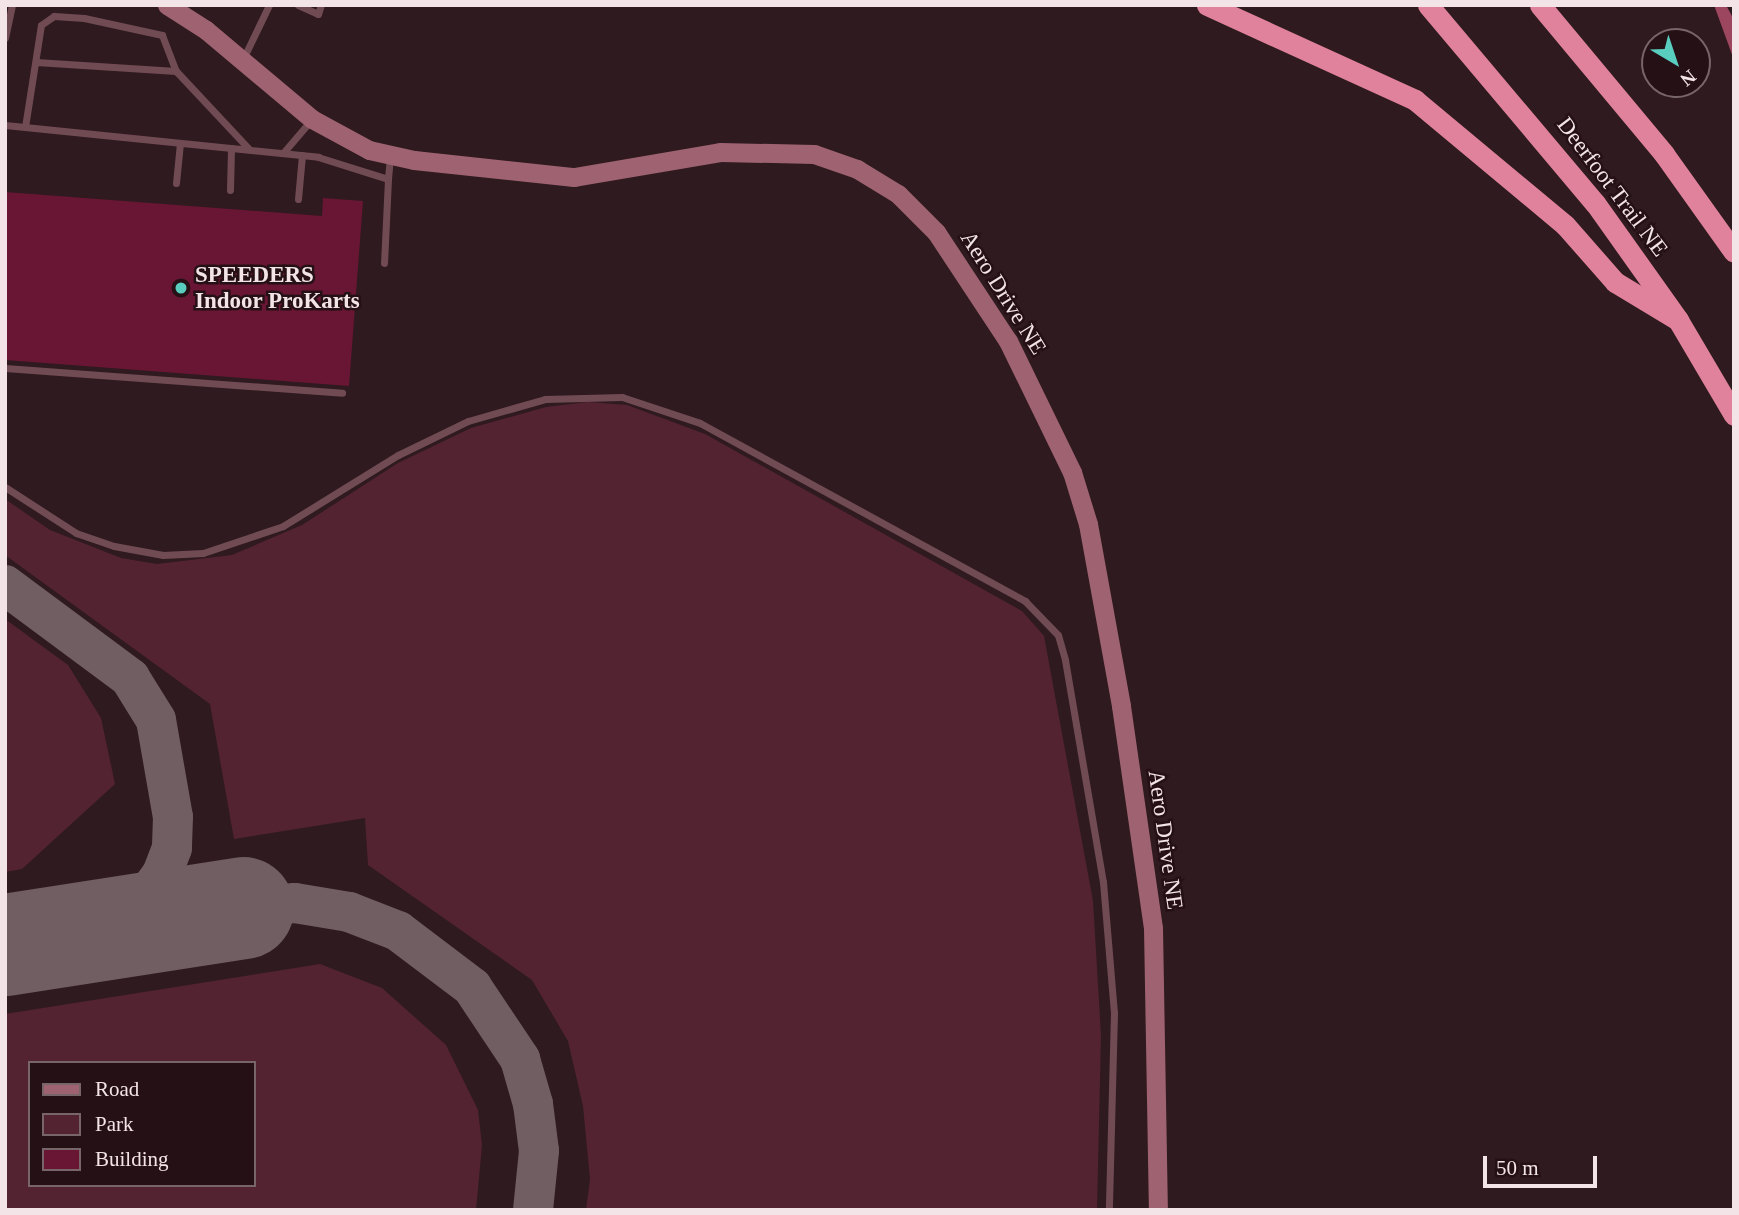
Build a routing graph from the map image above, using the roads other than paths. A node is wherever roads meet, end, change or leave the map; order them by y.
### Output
1 (12, 5) edge
2 (167, 5) edge
3 (269, 5) edge
4 (298, 5) edge
5 (321, 5) edge
6 (1207, 5) edge
7 (1428, 5) edge
8 (1540, 5) edge
9 (5, 38) edge
10 (243, 60) junction
11 (36, 62) junction
12 (176, 71) junction
13 (312, 119) junction
14 (5, 125) edge
15 (25, 127) junction
16 (180, 143) junction
17 (231, 148) junction
18 (249, 150) junction
19 (283, 153) junction
20 (390, 154) junction
21 (302, 155) junction
22 (388, 179) junction
23 (176, 183) dead end
24 (230, 190) dead end
25 (298, 199) dead end
26 (1734, 252) edge
27 (384, 263) dead end
28 (1678, 320) junction
29 (5, 369) edge
30 (342, 393) dead end
31 (1734, 415) edge
32 (5, 487) edge
33 (1109, 1210) edge
34 (1158, 1210) edge

1 - 9 lane
2 - 10 street, Aero Drive NE
3 - 10 lane
4 - 5 lane
6 - 28 highway
7 - 28 highway, Deerfoot Trail NE
8 - 26 highway
10 - 13 street, Aero Drive NE
11 - 12 lane
11 - 12 lane
11 - 15 lane
12 - 18 lane
13 - 19 lane
13 - 20 street, Aero Drive NE
14 - 15 lane
15 - 16 lane
16 - 17 lane
16 - 23 lane
17 - 18 lane
17 - 24 lane
18 - 19 lane
19 - 21 lane
20 - 22 lane
20 - 34 street, Aero Drive NE
21 - 22 lane
21 - 25 lane
22 - 27 lane
28 - 31 highway, Deerfoot Trail NE
29 - 30 lane
32 - 33 lane

